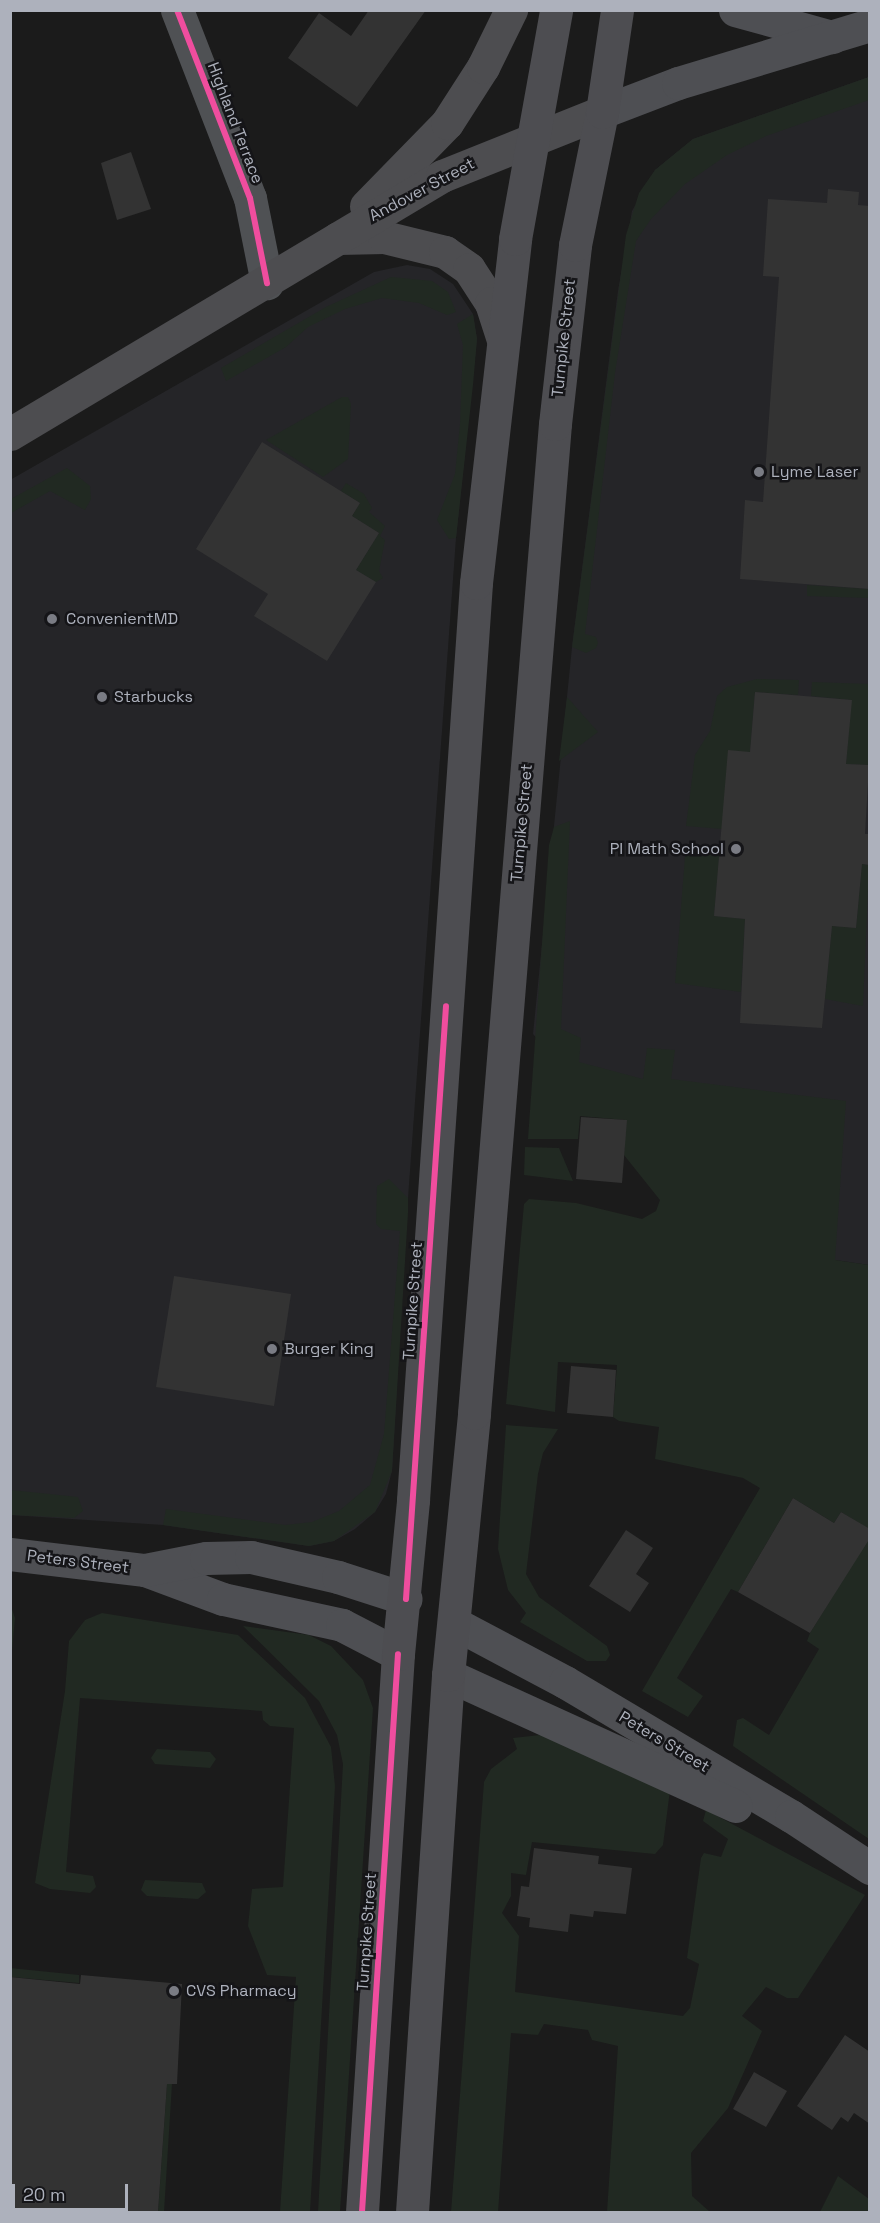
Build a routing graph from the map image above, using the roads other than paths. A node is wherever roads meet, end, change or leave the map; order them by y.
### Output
1 (177, 10) edge
2 (511, 10) edge
3 (556, 10) edge
4 (617, 10) edge
5 (735, 10) edge
6 (870, 25) edge
7 (832, 37) junction
8 (602, 112) junction
9 (536, 136) junction
10 (333, 238) junction
11 (267, 283) junction
12 (503, 340) junction
13 (10, 434) edge
14 (10, 1554) edge
15 (145, 1570) junction
16 (405, 1599) junction
17 (454, 1623) junction
18 (398, 1653) junction
19 (448, 1676) junction
20 (870, 1869) edge
21 (362, 2212) edge
22 (412, 2212) edge

1 - 11 street, Highland Terrace
2 - 10 main road
3 - 9 highway, Turnpike Street
4 - 8 highway, Turnpike Street
5 - 7 main road
6 - 7 main road, Andover Street
7 - 8 main road, Andover Street
8 - 9 main road, Andover Street
8 - 17 highway, Turnpike Street
9 - 10 main road, Andover Street
9 - 12 highway, Turnpike Street
10 - 11 main road, Andover Street
10 - 12 main road
11 - 13 main road, Andover Street
12 - 16 highway, Turnpike Street
14 - 15 main road, Peters Street
15 - 16 main road, Peters Street
15 - 18 main road, Peters Street
16 - 17 highway
16 - 18 highway, Turnpike Street
17 - 19 highway, Turnpike Street
17 - 20 main road, Peters Street
18 - 19 highway
18 - 21 highway, Turnpike Street
19 - 20 main road, Peters Street
19 - 22 highway, Turnpike Street

